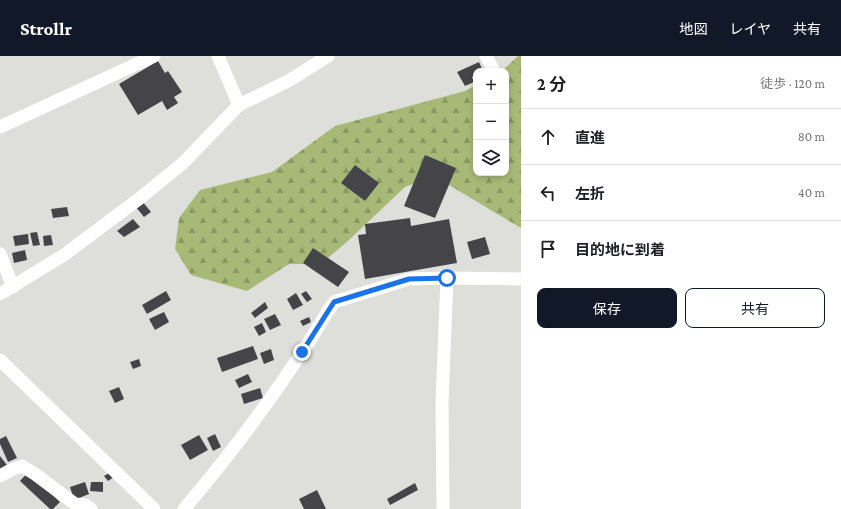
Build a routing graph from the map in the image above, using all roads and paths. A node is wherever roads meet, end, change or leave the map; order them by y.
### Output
1 (154, 56) edge
2 (218, 56) edge
3 (328, 56) edge
4 (486, 56) edge
5 (492, 68) edge
6 (239, 105) junction
7 (0, 128) edge
8 (0, 254) edge
9 (447, 278) junction
10 (521, 279) edge
11 (13, 286) junction
12 (0, 294) edge
13 (0, 360) edge
14 (0, 476) edge
15 (91, 509) edge
16 (154, 509) edge
17 (184, 509) edge
18 (443, 509) edge

1 - 7 street
2 - 6 street
3 - 6 street
4 - 5 street
6 - 11 street
8 - 11 street
9 - 10 street
9 - 17 street
9 - 18 street
11 - 12 street
13 - 16 street
14 - 15 street

